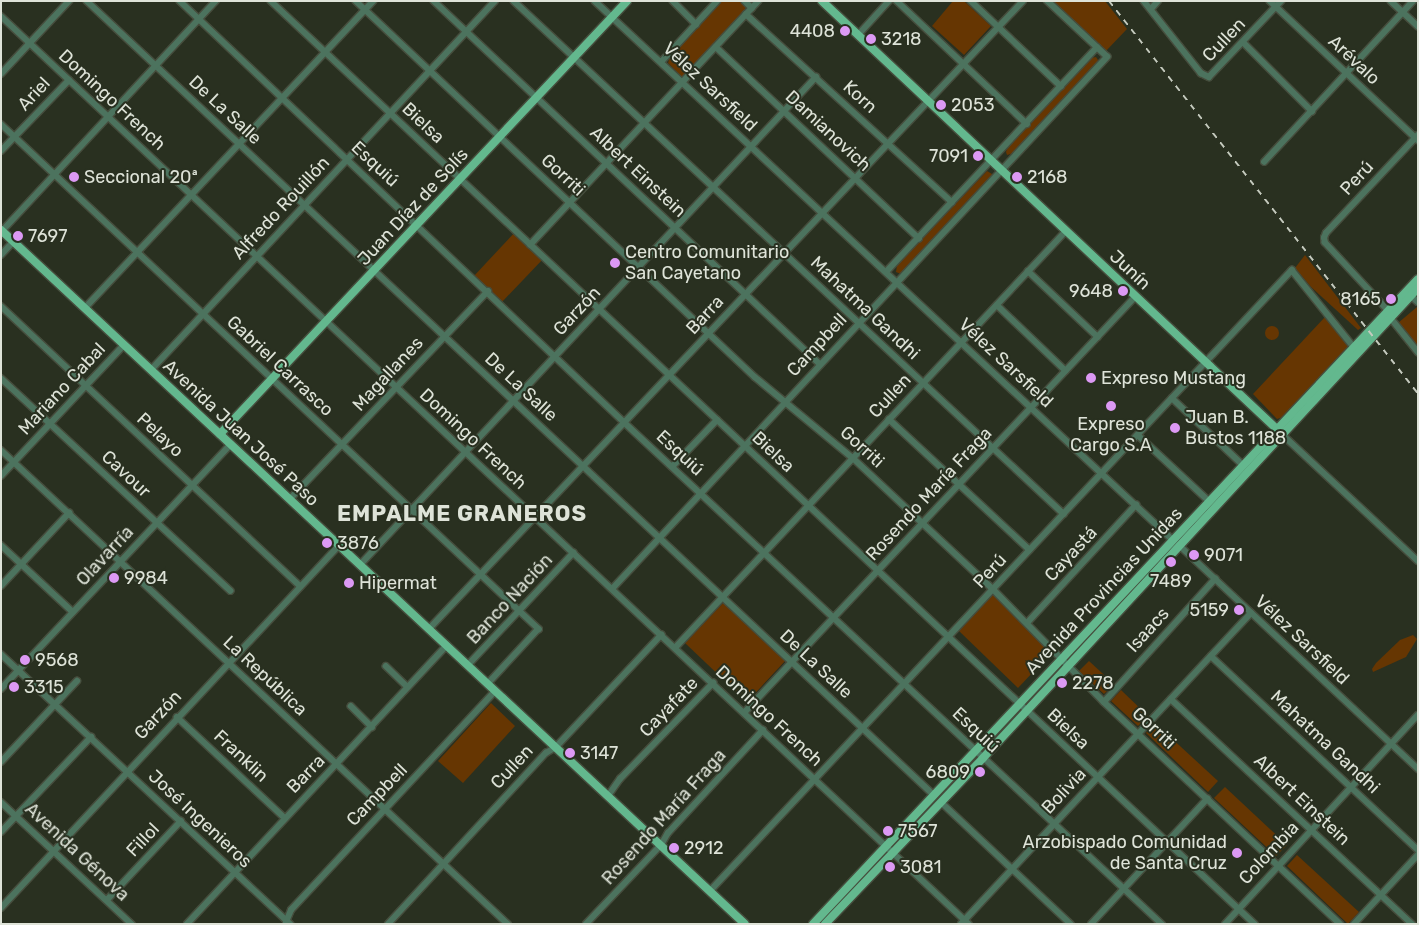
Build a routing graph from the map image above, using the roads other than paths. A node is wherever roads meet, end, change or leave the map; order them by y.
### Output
1 (69, 1) edge
2 (88, 1) edge
3 (180, 1) edge
4 (216, 1) edge
5 (271, 1) edge
6 (356, 1) edge
7 (373, 1) edge
8 (434, 1) edge
9 (495, 1) edge
10 (514, 1) edge
11 (595, 1) edge
12 (627, 1) edge
13 (673, 1) edge
14 (717, 1) edge
15 (745, 1) edge
16 (758, 1) edge
17 (822, 1) edge
18 (890, 1) edge
19 (898, 1) edge
20 (971, 1) edge
21 (1023, 1) edge
22 (1047, 1) edge
23 (1144, 1) edge
24 (1158, 1) edge
25 (1270, 1) edge
26 (1281, 1) edge
27 (1391, 1) edge
28 (1413, 1) edge
29 (1276, 7) junction
30 (752, 8) junction
31 (1150, 9) junction
32 (365, 10) junction
33 (1402, 12) junction
34 (746, 14) junction
35 (1, 16) edge
36 (612, 17) junction
37 (200, 19) junction
38 (696, 24) junction
39 (1418, 26) edge
40 (999, 27) junction
41 (467, 32) junction
42 (858, 35) junction
43 (1243, 42) junction
44 (30, 43) junction
45 (716, 47) junction
46 (1097, 47) junction
47 (325, 52) junction
48 (574, 57) junction
49 (661, 62) junction
50 (964, 64) junction
51 (156, 66) junction
52 (430, 71) junction
53 (1346, 73) junction
54 (1, 74) edge
55 (816, 78) junction
56 (69, 80) junction
57 (682, 82) junction
58 (1061, 86) junction
59 (537, 97) junction
60 (282, 98) junction
61 (929, 101) junction
62 (784, 111) junction
63 (1312, 111) junction
64 (390, 114) junction
65 (108, 117) junction
66 (644, 123) junction
67 (1, 124) edge
68 (1026, 124) junction
69 (500, 136) junction
70 (15, 137) junction
71 (1417, 138) edge
72 (239, 144) junction
73 (888, 144) junction
74 (751, 147) junction
75 (1, 151) edge
76 (348, 159) junction
77 (992, 161) junction
78 (1264, 162) dead end
79 (607, 163) junction
80 (1002, 170) junction
81 (54, 174) junction
82 (856, 178) junction
83 (460, 179) junction
84 (713, 187) junction
85 (191, 194) junction
86 (570, 202) junction
87 (952, 202) junction
88 (305, 205) junction
89 (823, 213) junction
90 (417, 224) junction
91 (676, 228) junction
92 (2, 230) edge
93 (1066, 231) junction
94 (919, 238) junction
95 (13, 242) junction
96 (530, 245) junction
97 (137, 252) junction
98 (784, 253) junction
99 (1, 255) edge
100 (257, 256) junction
101 (639, 266) junction
102 (374, 270) junction
103 (1028, 271) junction
104 (886, 272) junction
105 (1418, 279) edge
106 (897, 282) junction
107 (1418, 288) edge
108 (488, 291) junction
109 (1408, 293) junction
110 (746, 294) junction
111 (1136, 296) junction
112 (1418, 302) edge
113 (997, 305) junction
114 (1, 306) edge
115 (85, 308) junction
116 (599, 309) junction
117 (203, 314) junction
118 (1389, 314) junction
119 (326, 321) junction
120 (859, 323) junction
121 (710, 332) junction
122 (444, 336) junction
123 (1098, 337) junction
124 (962, 342) junction
125 (124, 345) junction
126 (1354, 347) junction
127 (1418, 352) edge
128 (556, 356) junction
129 (1206, 362) junction
130 (820, 364) junction
131 (151, 370) junction
132 (1066, 371) junction
133 (669, 375) junction
134 (1, 378) edge
135 (272, 379) junction
136 (924, 383) junction
137 (86, 386) junction
138 (396, 387) junction
139 (1172, 398) junction
140 (514, 401) junction
141 (786, 401) junction
142 (1032, 408) junction
143 (890, 419) junction
144 (717, 420) junction
145 (624, 422) junction
146 (50, 424) junction
147 (1280, 431) junction
148 (220, 434) junction
149 (1138, 435) junction
150 (231, 444) junction
151 (342, 444) junction
152 (745, 446) junction
153 (993, 448) junction
154 (1, 450) edge
155 (466, 452) junction
156 (853, 458) junction
157 (14, 462) junction
158 (1244, 465) junction
159 (583, 466) junction
160 (672, 467) junction
161 (1102, 473) junction
162 (1, 476) edge
163 (959, 484) junction
164 (192, 486) junction
165 (702, 494) junction
166 (290, 499) junction
167 (1209, 501) junction
168 (1136, 505) junction
169 (808, 506) junction
170 (412, 510) junction
171 (69, 513) junction
172 (1064, 514) junction
173 (535, 517) junction
174 (157, 523) junction
175 (922, 524) junction
176 (660, 538) junction
177 (1176, 542) junction
178 (339, 544) junction
179 (1, 545) edge
180 (1030, 550) junction
181 (573, 553) junction
182 (764, 553) junction
183 (1418, 561) edge
184 (120, 562) junction
185 (22, 564) junction
186 (360, 565) junction
187 (878, 571) junction
188 (480, 574) junction
189 (1215, 579) junction
190 (1, 586) edge
191 (300, 586) junction
192 (612, 589) junction
193 (993, 590) junction
194 (230, 591) dead end
195 (723, 597) junction
196 (519, 611) junction
197 (73, 612) junction
198 (1251, 613) junction
199 (834, 618) junction
200 (1027, 623) junction
201 (429, 629) junction
202 (661, 635) junction
203 (948, 637) junction
204 (447, 645) junction
205 (675, 648) junction
206 (1, 654) edge
207 (1211, 656) junction
208 (1062, 658) junction
209 (228, 662) junction
210 (792, 662) junction
211 (468, 665) junction
212 (386, 666) dead end
213 (1068, 666) junction
214 (19, 670) junction
215 (77, 681) dead end
216 (488, 684) junction
217 (713, 684) junction
218 (905, 684) junction
219 (408, 687) junction
220 (1, 689) edge
221 (495, 691) junction
222 (1171, 698) junction
223 (1104, 702) junction
224 (55, 704) junction
225 (1019, 704) junction
226 (351, 706) dead end
227 (1027, 711) junction
228 (744, 713) junction
229 (1418, 715) edge
230 (177, 717) junction
231 (372, 727) junction
232 (863, 728) junction
233 (763, 730) junction
234 (1138, 734) junction
235 (91, 738) junction
236 (1391, 744) junction
237 (556, 747) junction
238 (976, 750) junction
239 (983, 758) junction
240 (1, 762) edge
241 (337, 764) junction
242 (1418, 769) edge
243 (127, 771) junction
244 (1098, 777) junction
245 (815, 780) junction
246 (1351, 787) junction
247 (934, 795) junction
248 (608, 796) junction
249 (1207, 799) junction
250 (1, 802) edge
251 (941, 802) junction
252 (386, 809) junction
253 (16, 816) junction
254 (285, 818) junction
255 (181, 821) junction
256 (1054, 824) junction
257 (1312, 830) junction
258 (1, 832) edge
259 (1167, 842) junction
260 (661, 845) junction
261 (886, 846) junction
262 (1418, 850) edge
263 (54, 851) junction
264 (893, 852) junction
265 (1418, 855) edge
266 (443, 863) junction
267 (1278, 866) junction
268 (1012, 869) junction
269 (236, 872) junction
270 (1124, 888) junction
271 (710, 891) junction
272 (1381, 894) junction
273 (107, 900) junction
274 (1, 908) edge
275 (1239, 909) junction
276 (393, 918) junction
277 (288, 923) edge
278 (965, 923) edge
279 (132, 924) edge
280 (187, 924) edge
281 (388, 924) edge
282 (399, 924) edge
283 (508, 924) edge
284 (586, 924) edge
285 (745, 924) edge
286 (813, 924) edge
287 (825, 924) edge
288 (1071, 924) edge
289 (1091, 924) edge
290 (1162, 924) edge
291 (1225, 924) edge
292 (1255, 924) edge
293 (1340, 924) edge
294 (1354, 924) edge
295 (1412, 924) edge

1 - 44 street
2 - 51 street, De La Salle
3 - 37 street, Esquiú
4 - 37 street
5 - 47 street, Bielsa
6 - 32 street, Gorriti
7 - 32 street
8 - 41 street, Albert Einstein
9 - 41 street, Alfredo Rouillón
10 - 48 street, Mahatma Gandhi
11 - 36 street, Vélez Sarsfield
12 - 36 main road, Juan Díaz de Solís
13 - 38 street
14 - 38 street
15 - 30 street
16 - 30 street
17 - 42 main road, Junín
18 - 42 street
19 - 50 street
20 - 40 street
21 - 40 street, Barra
22 - 46 street
23 - 31 street
24 - 31 street
25 - 29 street, Arévalo
26 - 29 street, Cullen
27 - 33 street
28 - 33 street
29 - 43 street, Cullen
29 - 53 street, Arévalo
30 - 34 street
31 - 43 street, Cullen
32 - 47 street
32 - 52 street, Gorriti
33 - 39 street
33 - 53 street
34 - 45 street
34 - 55 street, Korn
35 - 44 street, Domingo French
36 - 48 main road, Juan Díaz de Solís
36 - 49 street, Vélez Sarsfield
37 - 51 street
37 - 60 street, Esquiú
38 - 49 street
40 - 50 street, Barra
40 - 58 street
41 - 52 street, Alfredo Rouillón
41 - 59 street, Albert Einstein
42 - 61 main road, Junín
43 - 63 street
44 - 54 street
44 - 56 street, Domingo French
45 - 57 street
45 - 62 street, Damianovich
46 - 58 street
46 - 80 street, Campbell
47 - 60 street
47 - 64 street, Bielsa
48 - 59 main road, Juan Díaz de Solís
48 - 66 street, Mahatma Gandhi
49 - 57 street, Vélez Sarsfield
50 - 61 street, Barra
50 - 68 street
51 - 65 street
51 - 72 street, De La Salle
52 - 64 street, Alfredo Rouillón
52 - 69 street, Gorriti
53 - 63 street
53 - 71 street, Arévalo
55 - 62 street, Garzón
55 - 73 street, Korn
56 - 65 street, Domingo French
56 - 70 street, Ariel
57 - 66 street
57 - 74 street, Vélez Sarsfield
58 - 68 street
59 - 69 main road, Juan Díaz de Solís
59 - 79 street, Albert Einstein
60 - 72 street
60 - 76 street, Esquiú
61 - 73 street, Barra
61 - 77 main road, Junín
62 - 74 street, Garzón
62 - 82 street, Damianovich
63 - 78 street
64 - 76 street, Alfredo Rouillón
64 - 83 street, Bielsa
65 - 81 street
65 - 85 street, Domingo French
66 - 79 street
66 - 84 street, Mahatma Gandhi
67 - 70 street, Gabriel Carrasco
68 - 77 street
69 - 83 main road, Juan Díaz de Solís
69 - 86 street, Gorriti
70 - 75 street, Ariel
70 - 81 street, Gabriel Carrasco
71 - 118 street, Perú
72 - 85 street
72 - 88 street, De La Salle
73 - 82 street, Barra
73 - 87 street, Korn
74 - 84 street, Garzón
74 - 89 street, Vélez Sarsfield
76 - 88 street, Alfredo Rouillón
76 - 90 street, Esquiú
77 - 80 main road, Junín
77 - 87 street
79 - 86 street
79 - 91 street, Albert Einstein
80 - 93 main road, Junín
80 - 106 street, Campbell
81 - 92 street
81 - 97 street, Gabriel Carrasco
82 - 89 street, Barra
82 - 94 street, Damianovich
83 - 90 main road, Juan Díaz de Solís
83 - 96 street, Bielsa
84 - 91 street, Garzón
84 - 98 street, Mahatma Gandhi
85 - 97 street
85 - 100 street, Domingo French
86 - 96 street
86 - 101 street, Gorriti
87 - 94 street
88 - 100 street, Alfredo Rouillón
88 - 102 street, De La Salle
89 - 98 street, Barra
89 - 104 street, Vélez Sarsfield
90 - 102 main road, Juan Díaz de Solís
90 - 108 street, Esquiú
91 - 101 street, Garzón
91 - 110 street, Albert Einstein
92 - 95 main road, Avenida Juan José Paso
93 - 103 street, Cullen
93 - 111 main road, Junín
94 - 104 street
95 - 99 street
95 - 115 main road, Avenida Juan José Paso
96 - 116 street, Bielsa
97 - 115 street
97 - 117 street, Gabriel Carrasco
98 - 110 street, Barra
98 - 120 street, Mahatma Gandhi
100 - 117 street, Alfredo Rouillón
100 - 119 street, Domingo French
101 - 116 street, Garzón
101 - 121 street, Gorriti
102 - 119 main road, Juan Díaz de Solís
102 - 122 street, De La Salle
103 - 113 street, Cullen
103 - 123 street
104 - 106 street, Vélez Sarsfield
105 - 109 main road, Avenida Provincias Unidas
106 - 120 street, Campbell
106 - 124 street, Vélez Sarsfield
107 - 109 main road, Avenida Provincias Unidas
108 - 122 street, Magallanes
108 - 128 street, Esquiú
109 - 112 street
109 - 118 main road, Avenida Provincias Unidas
110 - 121 street, Barra
110 - 130 street, Albert Einstein
111 - 123 street, Rosendo María Fraga
111 - 129 main road, Junín
113 - 124 street, Cullen
113 - 132 street
114 - 137 street, Pelayo
115 - 125 main road, Avenida Juan José Paso
116 - 128 street, Garzón
116 - 133 street, Bielsa
117 - 131 street, Alfredo Rouillón
117 - 135 street, Gabriel Carrasco
118 - 126 main road, Avenida Provincias Unidas
118 - 127 street
118 - 147 main road, Avenida Provincias Unidas
119 - 135 main road, Juan Díaz de Solís
119 - 138 street, Domingo French
120 - 130 street, Campbell
120 - 136 street, Mahatma Gandhi
121 - 133 street, Barra
121 - 141 street, Gorriti
122 - 138 street, Magallanes
122 - 140 street, De La Salle
123 - 132 street, Rosendo María Fraga
124 - 136 street, Cullen
124 - 142 street, Vélez Sarsfield
125 - 131 main road, Avenida Juan José Paso
125 - 137 street, Mariano Cabal
126 - 129 street, Perú
126 - 147 main road, Avenida Provincias Unidas
128 - 140 street, Garzón
128 - 145 street, Esquiú
129 - 139 street, Perú
129 - 147 main road, Junín
130 - 141 street, Campbell
131 - 148 main road, Avenida Juan José Paso
132 - 142 street, Rosendo María Fraga
133 - 144 street, Bielsa
133 - 145 street, Barra
134 - 146 street, Cavour
135 - 148 main road, Juan Díaz de Solís
135 - 151 street, Gabriel Carrasco
136 - 143 street, Cullen
136 - 153 street, Mahatma Gandhi
137 - 146 street, Mariano Cabal
137 - 164 street, Pelayo
138 - 151 street, Magallanes
138 - 155 street, Domingo French
139 - 149 street, Perú
139 - 158 street
140 - 155 street, Garzón
140 - 159 street, De La Salle
141 - 152 street, Campbell
141 - 156 street, Gorriti
142 - 153 street, Rosendo María Fraga
142 - 161 street, Vélez Sarsfield
143 - 156 street, Cullen
143 - 163 street
144 - 152 street, Bielsa
144 - 160 street
145 - 159 street, Barra
145 - 160 street, Esquiú
146 - 157 street, Mariano Cabal
146 - 174 street, Cavour
147 - 158 main road, Avenida Provincias Unidas
147 - 177 main road, Avenida Provincias Unidas
147 - 183 street, Junín
148 - 150 main road, Avenida Juan José Paso
149 - 161 street, Perú
149 - 167 street
150 - 164 street, Olavarría
150 - 166 main road, Avenida Juan José Paso
151 - 166 street, Magallanes
151 - 170 street, Gabriel Carrasco
152 - 165 street, Campbell
152 - 169 street, Bielsa
153 - 163 street, Rosendo María Fraga
153 - 172 street, Mahatma Gandhi
154 - 157 street, La República
155 - 170 street, Garzón
155 - 173 street, Domingo French
156 - 169 street, Cullen
156 - 175 street, Gorriti
157 - 162 street, Mariano Cabal
157 - 171 street, La República
158 - 167 main road, Avenida Provincias Unidas
159 - 173 street, Barra
159 - 176 street, De La Salle
160 - 165 street, Esquiú
161 - 168 street, Vélez Sarsfield
161 - 172 street, Perú
163 - 175 street, Rosendo María Fraga
163 - 180 street
164 - 174 street, Olavarría
164 - 191 street, Pelayo
165 - 176 street, Campbell
165 - 182 street, Esquiú
166 - 178 main road, Avenida Juan José Paso
167 - 177 main road, Avenida Provincias Unidas
168 - 177 street, Vélez Sarsfield
168 - 200 street, Cayastá
169 - 182 street, Cullen
169 - 187 street, Bielsa
170 - 186 street, Garzón
170 - 188 street, Gabriel Carrasco
171 - 184 street, La República
171 - 185 street
172 - 180 street, Perú
173 - 181 street, Domingo French
173 - 188 street, Barra
174 - 184 street, Olavarría
174 - 194 street, Cavour
175 - 187 street, Rosendo María Fraga
175 - 193 street, Gorriti
176 - 192 street, Campbell
176 - 195 street, De La Salle
177 - 189 street, Vélez Sarsfield
177 - 208 main road, Avenida Provincias Unidas
177 - 213 main road, Avenida Provincias Unidas
178 - 186 main road, Avenida Juan José Paso
178 - 191 street, Garzón
179 - 185 street
180 - 193 street, Perú
181 - 192 street, Domingo French
181 - 196 street, Banco Nación
182 - 195 street, Cullen
182 - 199 street, Esquiú
184 - 197 street, Olavarría
184 - 209 street, La República
185 - 190 street
185 - 197 street
186 - 201 main road, Avenida Juan José Paso
187 - 199 street, Rosendo María Fraga
187 - 203 street, Bielsa
188 - 196 street, Gabriel Carrasco
188 - 201 street, Barra
189 - 198 street, Vélez Sarsfield
189 - 223 street, Isaacs
191 - 209 street, Garzón
192 - 202 street, Domingo French
193 - 200 street, Gorriti
193 - 203 street, Perú
195 - 205 street, Cullen
195 - 210 street, De La Salle
196 - 211 street, Banco Nación
196 - 216 street, Gabriel Carrasco
197 - 214 street, Olavarría
198 - 207 street, Bolivia
198 - 236 street, Vélez Sarsfield
199 - 210 street, Rosendo María Fraga
199 - 218 street, Esquiú
200 - 208 street, Gorriti
201 - 204 main road, Avenida Juan José Paso
202 - 205 street, Domingo French
202 - 237 street, Cullen
203 - 218 street, Perú
203 - 225 street, Bielsa
204 - 211 main road, Avenida Juan José Paso
204 - 219 street, Barra
205 - 217 street, Domingo French
206 - 214 street, José Ingenieros
207 - 222 street, Bolivia
207 - 246 street, Mahatma Gandhi
208 - 213 street, Gorriti
208 - 225 main road, Avenida Provincias Unidas
209 - 230 street, Garzón
209 - 241 street, La República
210 - 228 street, Rosendo María Fraga
210 - 232 street, De La Salle
211 - 216 main road, Avenida Juan José Paso
212 - 219 street
213 - 223 street, Gorriti
213 - 227 main road, Avenida Provincias Unidas
214 - 220 street, Olavarría
214 - 224 street, José Ingenieros
215 - 224 street
216 - 221 main road, Avenida Juan José Paso
217 - 228 street, Domingo French
217 - 248 street, Cayafate
218 - 232 street, Perú
218 - 238 street, Esquiú
219 - 231 street, Barra
221 - 237 main road, Avenida Juan José Paso
221 - 252 street, Campbell
222 - 234 street, Bolivia
222 - 257 street, Albert Einstein
223 - 234 street, Gorriti
224 - 235 street, José Ingenieros
224 - 240 street
225 - 227 street, Bielsa
225 - 238 main road, Avenida Provincias Unidas
226 - 231 street
227 - 239 main road, Avenida Provincias Unidas
227 - 244 street, Bielsa
228 - 233 street, Domingo French
229 - 236 street, Colombia
230 - 243 street, Garzón
230 - 254 street, Franklin
231 - 241 street, Barra
232 - 245 street, Perú
232 - 247 street, De La Salle
233 - 245 street, Domingo French
233 - 260 street, Rosendo María Fraga
234 - 244 street, Bolivia
234 - 249 street, Gorriti
235 - 243 street, José Ingenieros
235 - 253 street
236 - 242 street, Vélez Sarsfield
236 - 246 street, Colombia
237 - 248 main road, Avenida Juan José Paso
237 - 266 street, Cullen
238 - 239 street, Esquiú
238 - 247 main road, Avenida Provincias Unidas
239 - 251 main road, Avenida Provincias Unidas
239 - 256 street, Esquiú
241 - 252 street, La República
241 - 254 street, Barra
243 - 255 street, José Ingenieros
243 - 263 street, Garzón
244 - 256 street, Bolivia
244 - 259 street, Bielsa
245 - 261 street, Domingo French
245 - 271 street, Perú
246 - 257 street, Colombia
246 - 262 street, Mahatma Gandhi
247 - 261 main road, Avenida Provincias Unidas
248 - 260 main road, Avenida Juan José Paso
249 - 259 street
249 - 267 street, Gorriti
250 - 253 street, Avenida Génova
251 - 264 main road, Avenida Provincias Unidas
251 - 268 street
252 - 266 street, La República
252 - 277 street, Campbell
253 - 258 street
253 - 263 street, Avenida Génova
254 - 269 street, Barra
255 - 269 street, José Ingenieros
255 - 273 street, Fillol
256 - 268 street, Bolivia
256 - 270 street, Esquiú
257 - 267 street, Colombia
257 - 272 street, Albert Einstein
259 - 270 street
259 - 275 street, Bielsa
260 - 271 main road, Avenida Juan José Paso
260 - 284 street, Rosendo María Fraga
261 - 264 street, Domingo French
261 - 286 main road, Avenida Provincias Unidas
263 - 273 street, Avenida Génova
263 - 274 street, Garzón
264 - 278 street, Domingo French
264 - 287 main road, Avenida Provincias Unidas
265 - 272 street
266 - 276 street, Cullen
266 - 283 street, La República
267 - 275 street, Colombia
267 - 293 street, Gorriti
268 - 278 street, Bolivia
268 - 288 street
269 - 277 street, José Ingenieros
269 - 280 street, Barra
270 - 289 street
270 - 290 street, Esquiú
271 - 285 main road, Avenida Juan José Paso
272 - 294 street
272 - 295 street, Albert Einstein
273 - 279 street, Avenida Génova
275 - 291 street, Colombia
275 - 292 street, Bielsa
276 - 281 street, Cullen
276 - 282 street

